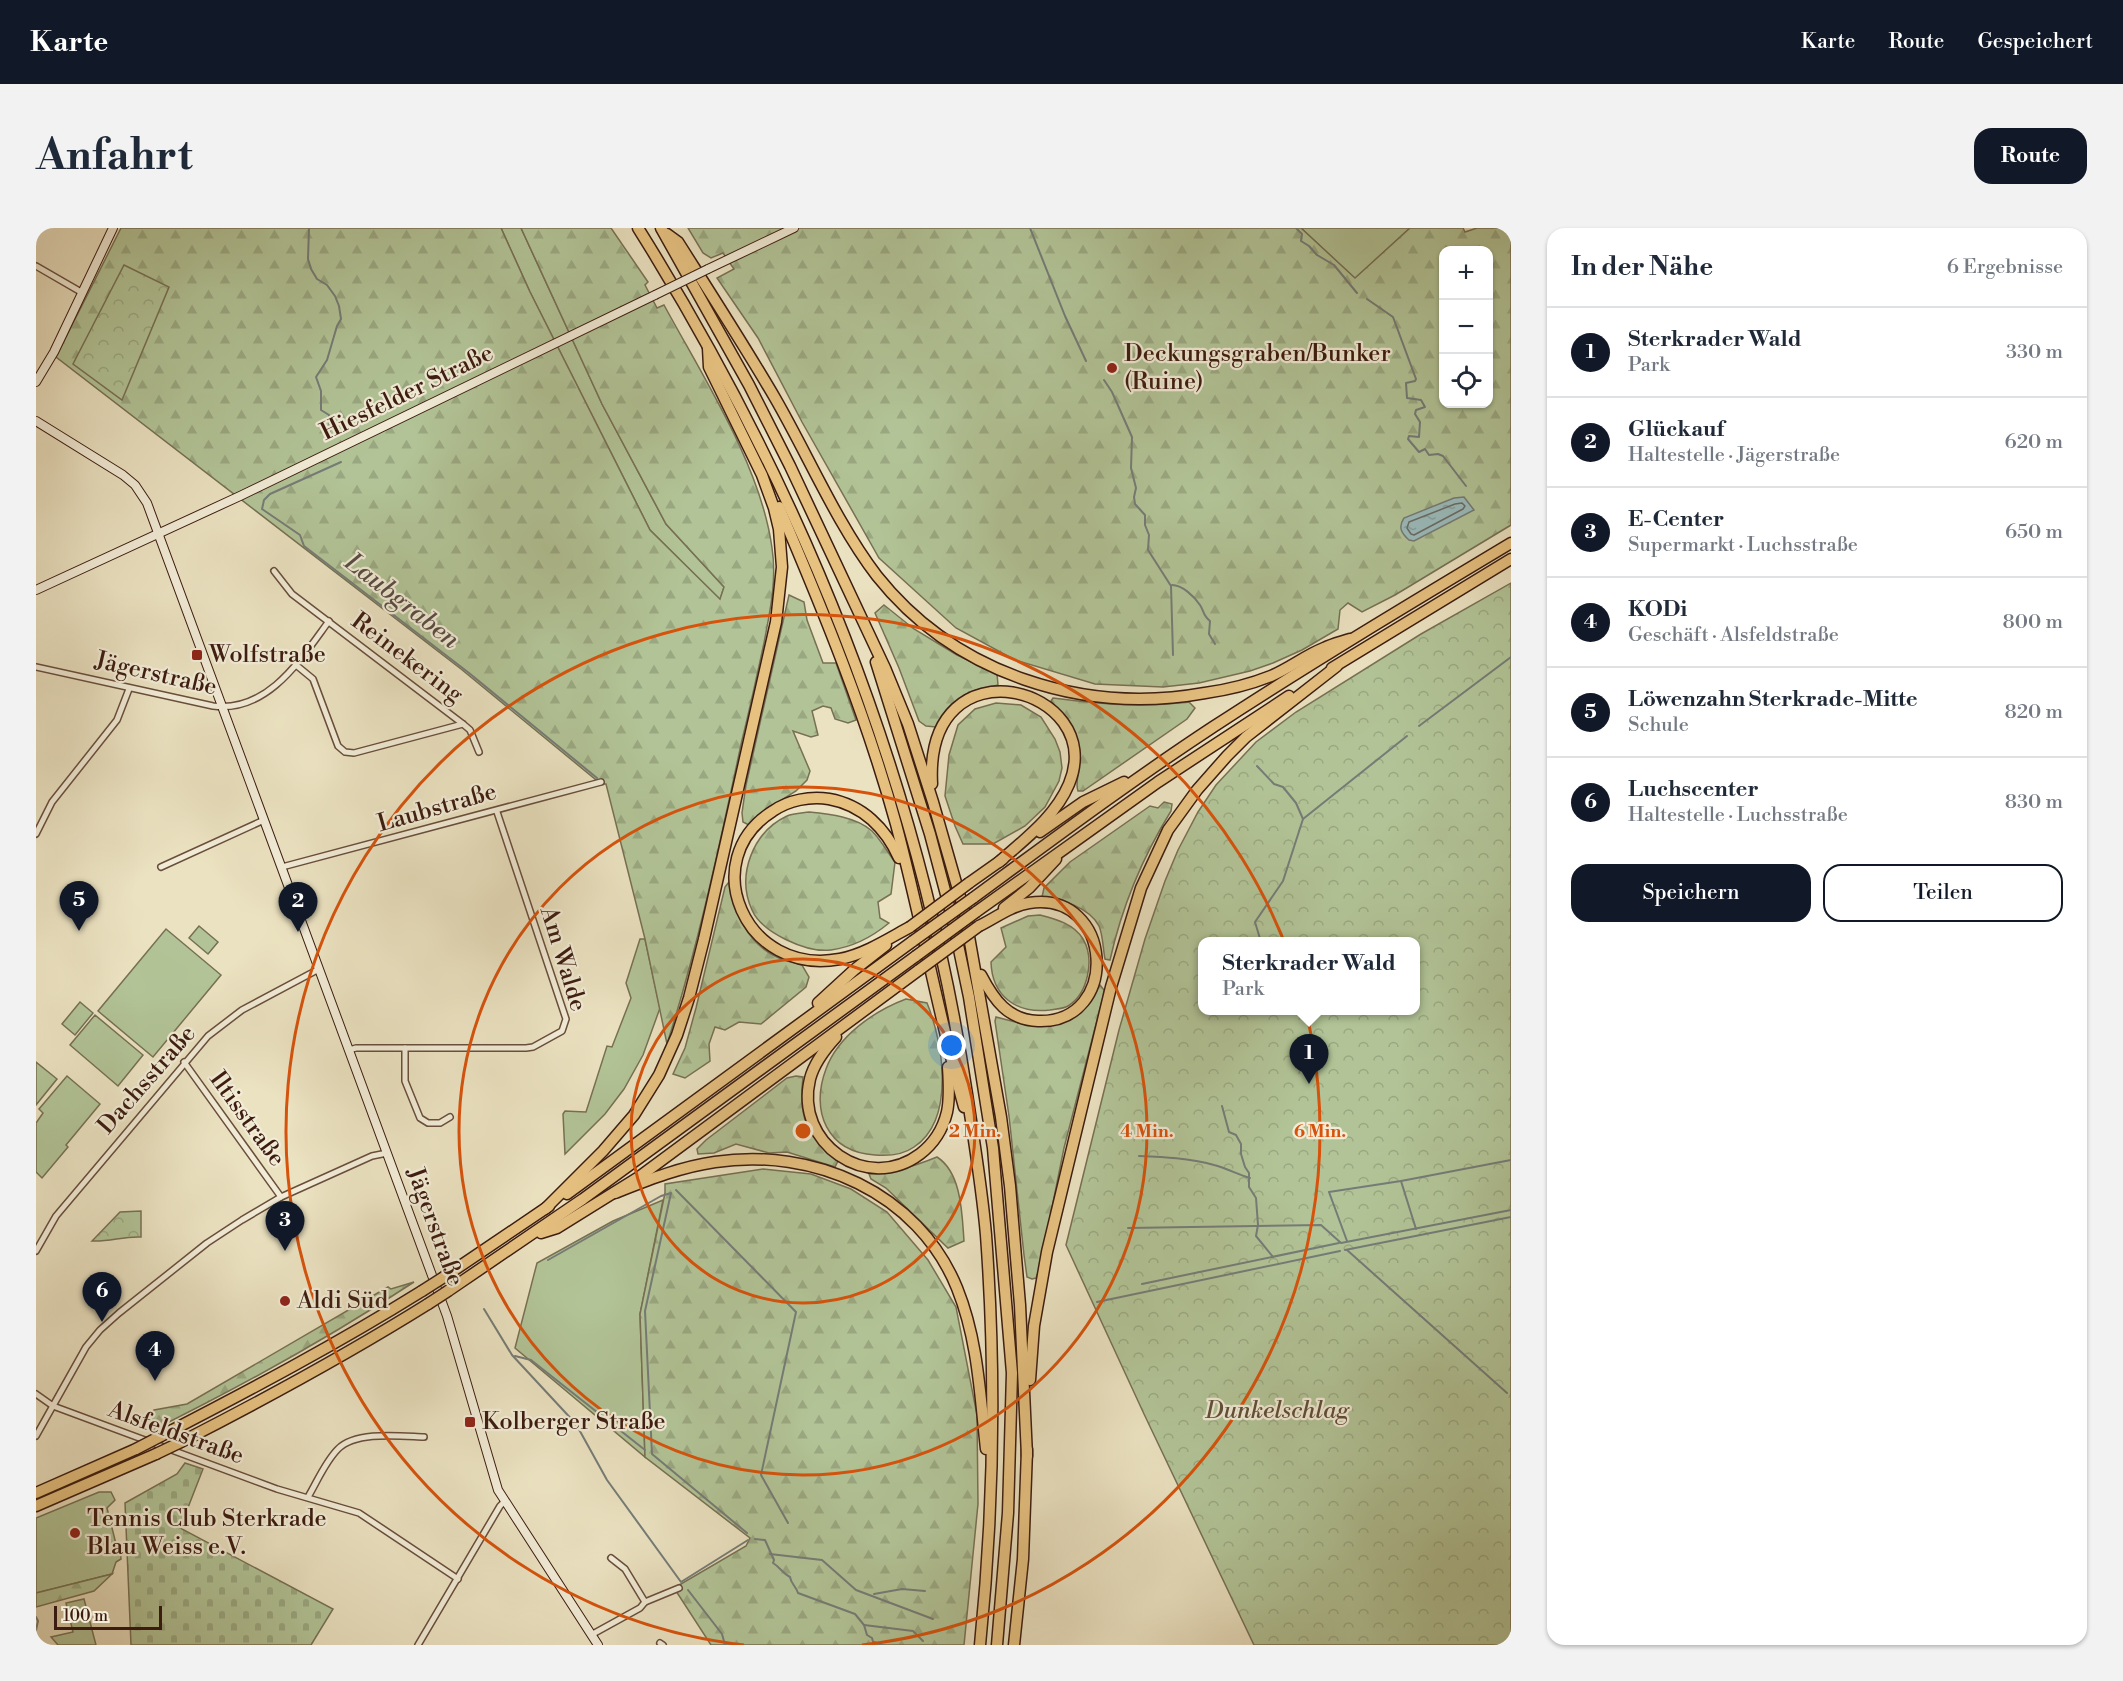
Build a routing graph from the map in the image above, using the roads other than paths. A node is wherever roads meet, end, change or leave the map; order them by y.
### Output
1 (113, 228) edge
2 (638, 228) edge
3 (794, 228) edge
4 (662, 229) edge
5 (36, 266) edge
6 (81, 292) junction
7 (708, 345) junction
8 (716, 381) junction
9 (36, 382) edge
10 (36, 421) edge
11 (159, 534) junction
12 (1511, 543) edge
13 (1511, 559) edge
14 (274, 571) dead end
15 (846, 587) junction
16 (36, 591) edge
17 (329, 621) junction
18 (1350, 639) junction
19 (296, 665) junction
20 (1337, 666) junction
21 (36, 667) edge
22 (129, 689) junction
23 (223, 708) junction
24 (463, 724) junction
25 (479, 752) dead end
26 (1154, 767) junction
27 (601, 782) dead end
28 (933, 802) junction
29 (497, 812) junction
30 (264, 820) junction
31 (36, 834) edge
32 (1065, 847) junction
33 (999, 862) junction
34 (161, 867) dead end
35 (282, 867) junction
36 (911, 886) junction
37 (979, 926) junction
38 (910, 927) junction
39 (976, 966) junction
40 (319, 969) junction
41 (852, 1020) junction
42 (795, 1027) junction
43 (947, 1043) junction
44 (405, 1048) junction
45 (349, 1050) junction
46 (184, 1062) junction
47 (450, 1117) dead end
48 (387, 1153) junction
49 (977, 1156) junction
50 (615, 1193) junction
51 (281, 1197) junction
52 (545, 1209) junction
53 (532, 1235) junction
54 (36, 1251) edge
55 (36, 1394) edge
56 (53, 1406) junction
57 (36, 1436) edge
58 (424, 1437) dead end
59 (1027, 1456) junction
60 (36, 1493) edge
61 (308, 1497) junction
62 (991, 1498) junction
63 (504, 1502) junction
64 (36, 1506) edge
65 (611, 1558) dead end
66 (458, 1579) junction
67 (679, 1588) dead end
68 (645, 1602) junction
69 (591, 1635) junction
70 (418, 1645) edge
71 (598, 1645) edge
72 (980, 1645) edge
73 (997, 1645) edge
74 (1014, 1645) edge

1 - 6 street
2 - 7 highway
3 - 11 street, Hiesfelder Straße, bridge
4 - 15 highway
4 - 18 highway
5 - 6 street
6 - 9 street
7 - 8 highway
7 - 49 highway
8 - 36 highway
8 - 52 highway
10 - 11 street
11 - 16 street, Hiesfelder Straße
11 - 23 street
12 - 18 highway
13 - 20 highway
14 - 17 street, Reinekering
15 - 28 highway
15 - 73 highway
17 - 19 street, Reinekering
17 - 24 street, Reinekering
18 - 26 highway
19 - 23 street, Reinekering
19 - 24 street, Reinekering
20 - 32 highway
20 - 59 highway
21 - 22 street, Jägerstraße
22 - 23 street, Jägerstraße
22 - 31 street
23 - 30 street, Jägerstraße
24 - 25 street, Reinekering
26 - 33 highway
26 - 42 highway, bridge
27 - 29 street, Laubstraße
28 - 33 highway
28 - 39 highway
29 - 35 street, Laubstraße
29 - 44 street, Am Walde
30 - 34 street
30 - 35 street, Jägerstraße
32 - 37 highway
32 - 53 highway, bridge
33 - 38 highway, bridge
35 - 40 street, Jägerstraße
36 - 38 highway
36 - 43 highway
37 - 39 highway
37 - 41 highway, bridge
38 - 42 highway
39 - 59 highway
40 - 45 street, Jägerstraße
40 - 46 street, Dachsstraße
41 - 43 highway
41 - 50 highway
42 - 52 highway
43 - 49 highway
44 - 45 street, Am Walde
44 - 47 street
45 - 48 street, Jägerstraße
46 - 51 street, Iltisstraße
46 - 54 street, Dachsstraße
48 - 51 street
48 - 63 street, Jägerstraße
49 - 62 highway
50 - 53 highway
50 - 62 highway
51 - 56 street
52 - 60 highway, bridge
53 - 64 highway, bridge
55 - 56 street, Alsfeldstraße
56 - 57 street
56 - 61 street, Alsfeldstraße
58 - 61 street
59 - 74 highway
61 - 66 street, Alsfeldstraße
62 - 72 highway
63 - 66 street
63 - 69 street, Jägerstraße
65 - 68 street
66 - 70 street
67 - 68 street
68 - 69 street
69 - 71 street, Jägerstraße

